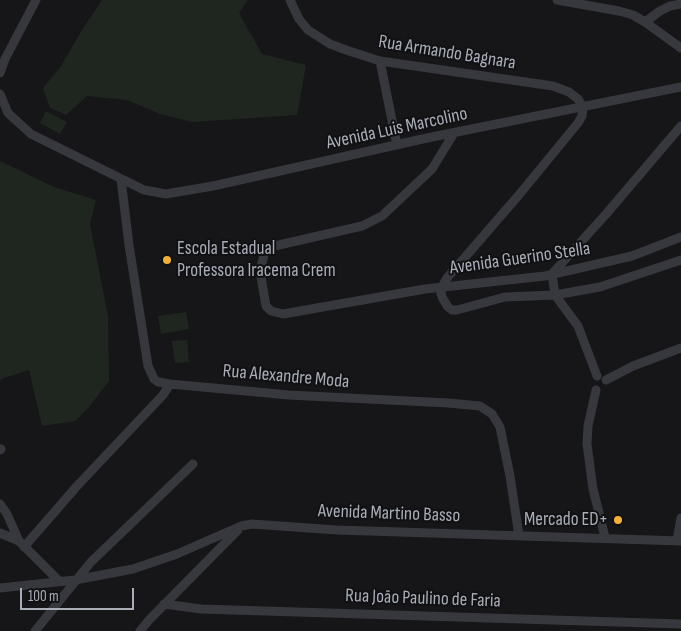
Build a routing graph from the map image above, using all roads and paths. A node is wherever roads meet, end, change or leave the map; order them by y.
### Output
1 (36, 0) edge
2 (290, 0) edge
3 (557, 0) edge
4 (681, 4) edge
5 (645, 22) junction
6 (681, 48) edge
7 (380, 61) junction
8 (0, 73) edge
9 (681, 87) edge
10 (0, 94) edge
11 (583, 107) junction
12 (681, 126) edge
13 (454, 133) junction
14 (397, 145) junction
15 (122, 179) junction
16 (681, 237) edge
17 (681, 260) edge
18 (552, 274) junction
19 (442, 287) junction
20 (556, 295) junction
21 (681, 348) edge
22 (597, 376) junction
23 (606, 380) junction
24 (170, 384) junction
25 (596, 390) junction
26 (193, 464) dead end
27 (0, 504) edge
28 (681, 518) edge
29 (241, 526) junction
30 (0, 533) edge
31 (519, 536) junction
32 (605, 537) junction
33 (679, 541) edge
34 (21, 544) junction
35 (75, 580) junction
36 (59, 581) junction
37 (0, 588) edge
38 (164, 604) junction
39 (681, 624) edge
40 (35, 631) edge
41 (140, 631) edge

1 - 8 street
2 - 7 street, Rua Armando Bagnara
3 - 5 street
4 - 5 street
5 - 6 street
7 - 11 street, Rua Armando Bagnara
7 - 14 street
9 - 11 street, Avenida Luis Marcolino
10 - 15 street, Avenida Luis Marcolino
11 - 13 street, Avenida Luis Marcolino
11 - 19 street
12 - 18 street
13 - 14 street, Avenida Luis Marcolino
13 - 19 street
14 - 15 street, Avenida Luis Marcolino
15 - 24 street, Rua Alexandre Moda
16 - 18 street, Avenida Guerino Stella
17 - 20 street, Avenida Guerino Stella
18 - 19 street, Avenida Guerino Stella
18 - 20 street
19 - 20 street, Avenida Guerino Stella
20 - 22 street
21 - 23 street
22 - 23 street
22 - 25 street
23 - 25 street
24 - 31 street, Rua Alexandre Moda
24 - 34 street
25 - 32 street
26 - 35 street
27 - 34 street
28 - 33 street
29 - 31 street, Avenida Martino Basso
29 - 35 street, Avenida Martino Basso
29 - 38 street
30 - 34 street
31 - 32 street, Avenida Martino Basso
32 - 33 street, Avenida Martino Basso
34 - 36 street
35 - 36 street, Avenida Martino Basso
35 - 40 street
36 - 37 street, Avenida Martino Basso
38 - 39 street, Rua João Paulino de Faria
38 - 41 street

